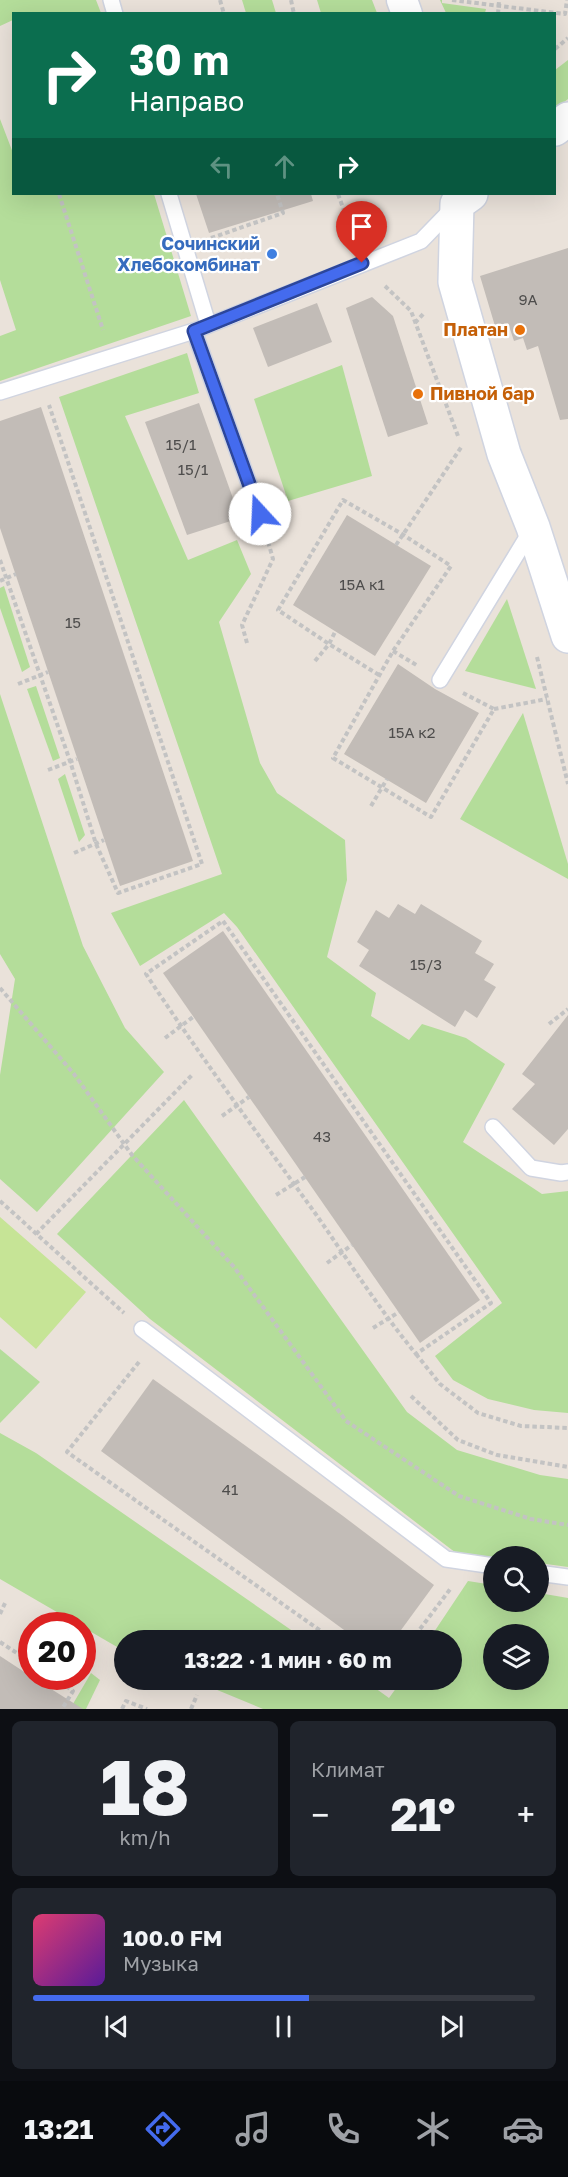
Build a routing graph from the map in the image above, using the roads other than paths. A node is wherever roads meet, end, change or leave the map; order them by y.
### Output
1 (568, 118) edge
2 (556, 128) edge
3 (169, 195) edge
4 (462, 197) edge
5 (208, 324) junction
6 (194, 331) junction
7 (0, 392) edge
8 (260, 514) dead end
9 (533, 527) junction
10 (568, 636) edge
11 (440, 680) road end
12 (493, 1127) dead end
13 (568, 1172) edge
14 (142, 1329) road end
15 (483, 1564) edge
16 (549, 1574) edge
17 (568, 1577) edge

1 - 2 street
3 - 5 lane
4 - 5 lane
4 - 9 street
5 - 6 lane
6 - 7 lane
6 - 8 lane
9 - 10 street
9 - 11 lane
12 - 13 lane
14 - 15 lane
16 - 17 lane

